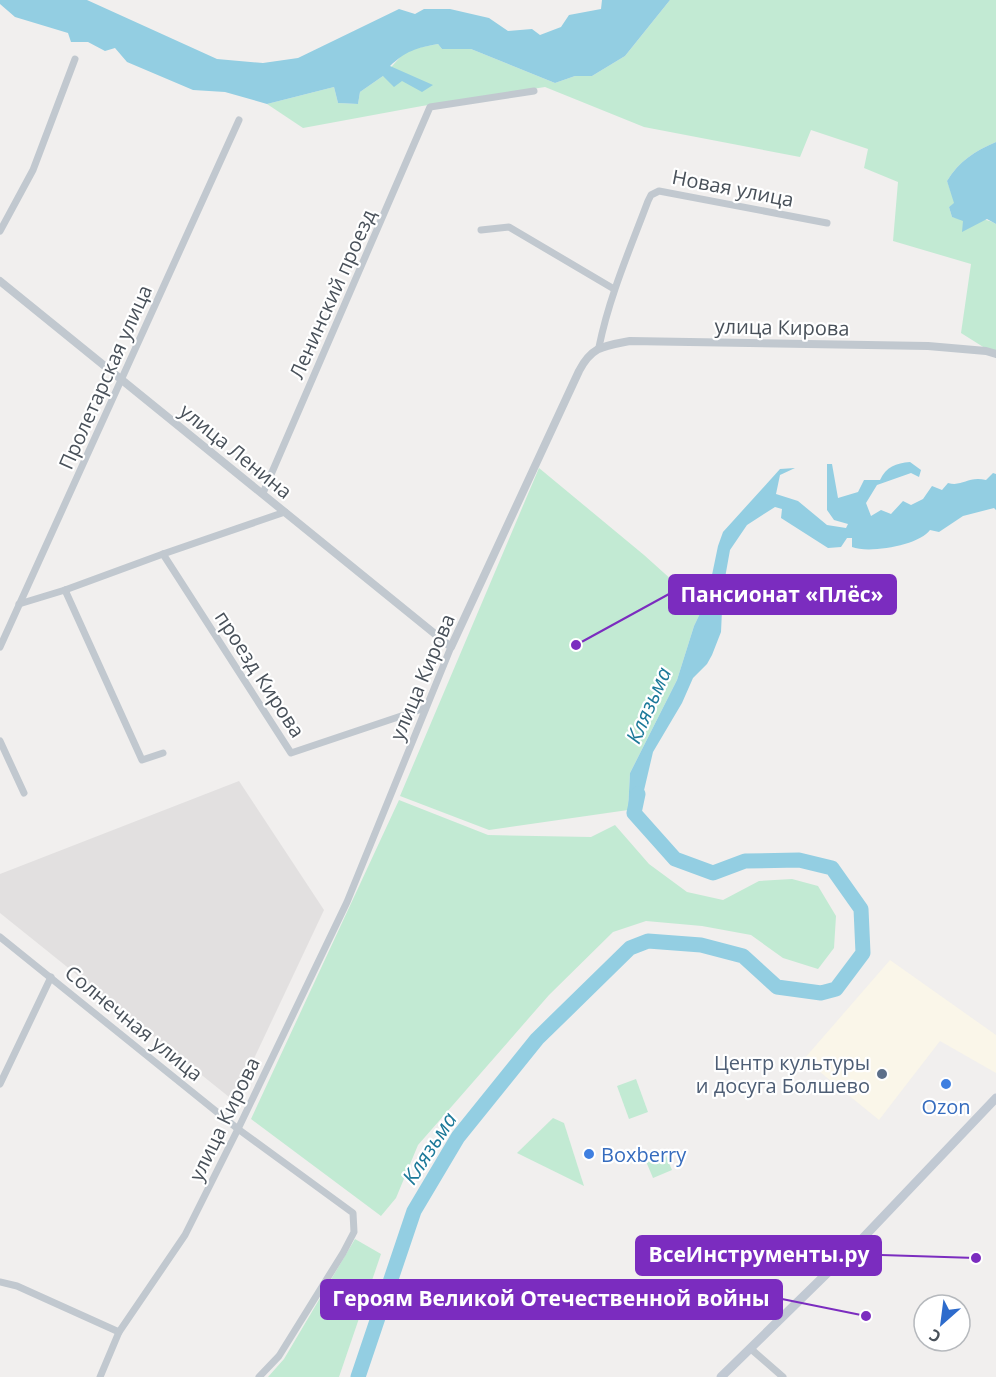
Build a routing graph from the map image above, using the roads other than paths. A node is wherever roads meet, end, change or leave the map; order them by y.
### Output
1 (75, 59) dead end
2 (534, 91) dead end
3 (239, 120) dead end
4 (826, 223) dead end
5 (481, 230) dead end
6 (0, 231) edge
7 (0, 281) edge
8 (614, 289) junction
9 (599, 347) junction
10 (996, 354) edge
11 (122, 379) junction
12 (262, 493) junction
13 (285, 512) junction
14 (163, 554) junction
15 (65, 590) junction
16 (19, 604) junction
17 (0, 647) edge
18 (452, 647) junction
19 (425, 708) junction
20 (0, 741) edge
21 (163, 753) dead end
22 (24, 793) dead end
23 (0, 937) edge
24 (51, 977) junction
25 (0, 1084) edge
26 (996, 1098) edge
27 (238, 1129) junction
28 (0, 1282) edge
29 (119, 1332) junction
30 (751, 1349) junction
31 (100, 1377) edge
32 (260, 1377) edge
33 (721, 1377) edge
34 (783, 1377) edge

1 - 6 street
2 - 12 street, Ленинский проезд
3 - 11 street, Пролетарская улица
4 - 8 street, Новая улица
5 - 8 street
7 - 11 street, улица Ленина
8 - 9 street, Новая улица
9 - 10 street, улица Кирова
9 - 18 street, улица Кирова
11 - 12 street, улица Ленина
11 - 16 street, Пролетарская улица
12 - 13 street, улица Ленина
13 - 14 street
13 - 18 street, улица Ленина
14 - 15 street
14 - 19 street, проезд Кирова
15 - 16 street
15 - 21 street
16 - 17 street, Пролетарская улица
18 - 19 street, улица Кирова
19 - 27 street, улица Кирова
20 - 22 street
23 - 24 street, Солнечная улица
24 - 25 street
24 - 27 street, Солнечная улица
26 - 30 main road
27 - 29 street, улица Кирова
27 - 32 street, Солнечная улица
28 - 29 street
29 - 31 street, улица Кирова
30 - 33 main road
30 - 34 street

